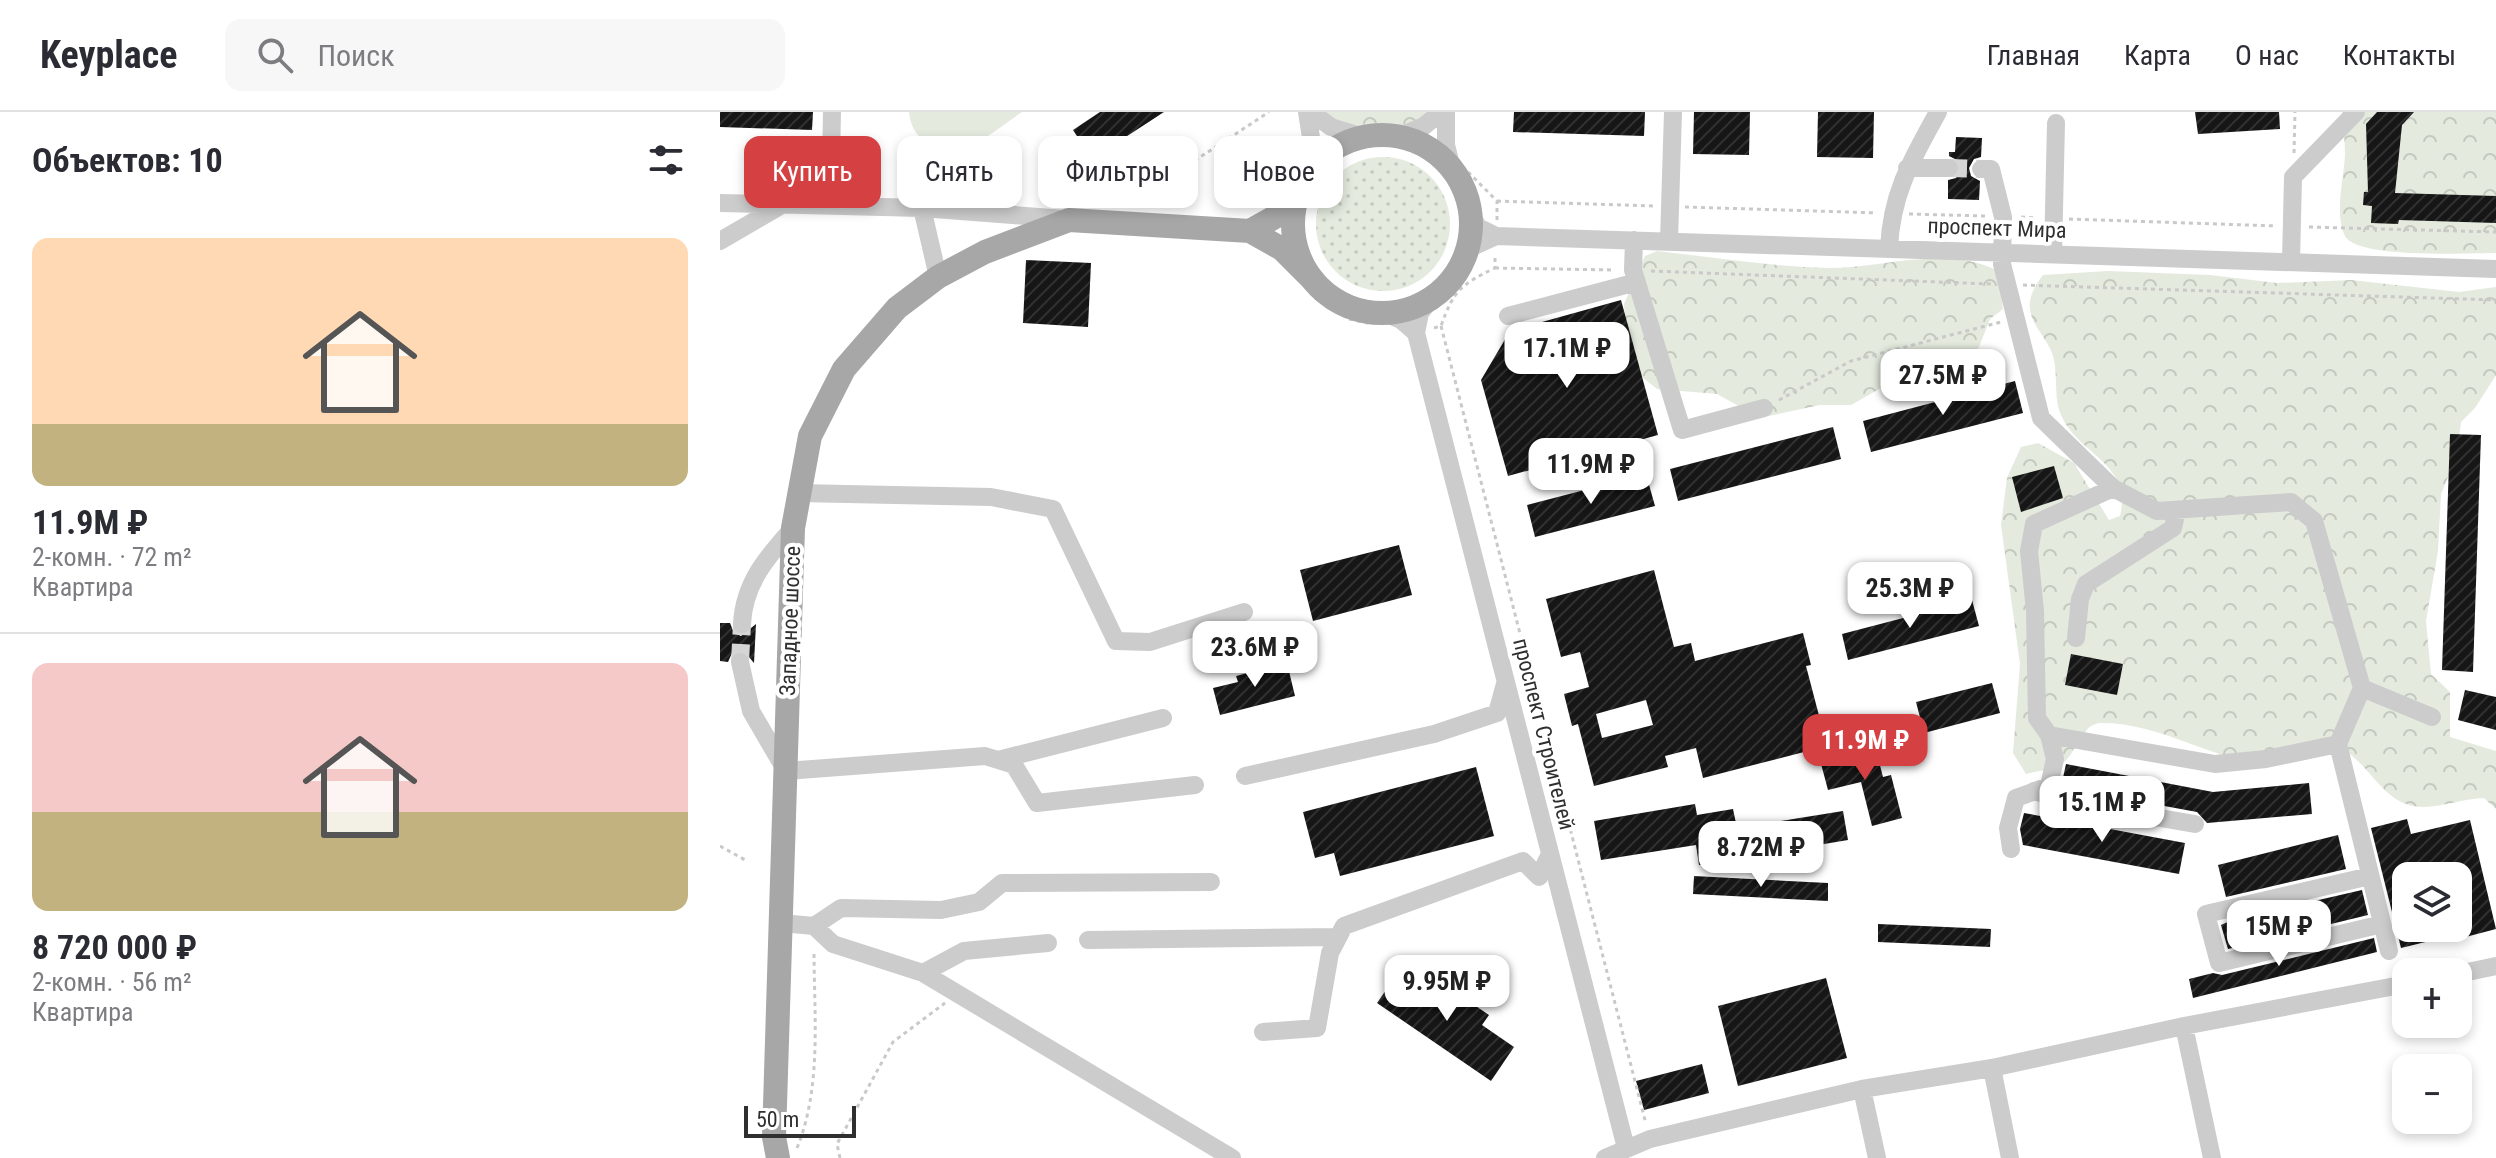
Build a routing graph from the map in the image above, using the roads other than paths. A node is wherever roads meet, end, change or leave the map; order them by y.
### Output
1 (832, 112) edge
2 (1309, 112) edge
3 (1443, 112) edge
4 (1673, 112) edge
5 (1938, 112) edge
6 (2356, 112) edge
7 (2056, 123) dead end
8 (831, 136) edge
9 (1311, 136) edge
10 (1364, 137) junction
11 (1397, 137) junction
12 (1343, 148) edge
13 (1907, 168) junction
14 (1949, 168) tunnel mouth
15 (1452, 169) junction
16 (1981, 169) dead end
17 (720, 203) edge
18 (744, 204) edge
19 (777, 208) edge
20 (922, 208) joint
21 (1286, 208) edge
22 (1297, 208) edge
23 (1471, 214) junction
24 (1069, 220) junction
25 (1250, 231) junction
26 (1496, 236) junction
27 (1634, 240) junction
28 (720, 241) edge
29 (1669, 241) junction
30 (1889, 249) junction
31 (2002, 253) junction
32 (2053, 254) junction
33 (1463, 262) junction
34 (2291, 262) junction
35 (2496, 269) edge
36 (938, 277) junction
37 (1313, 280) junction
38 (1637, 282) junction
39 (1431, 299) junction
40 (1385, 313) junction
41 (1508, 316) dead end
42 (1416, 333) junction
43 (1764, 408) road end
44 (2113, 488) junction
45 (798, 493) junction
46 (2177, 510) junction
47 (793, 528) junction
48 (1244, 612) dead end
49 (742, 624) tunnel mouth
50 (2076, 638) dead end
51 (740, 662) tunnel mouth
52 (1505, 681) junction
53 (2362, 688) junction
54 (2432, 717) dead end
55 (1163, 718) dead end
56 (2049, 735) junction
57 (2338, 744) junction
58 (998, 760) junction
59 (786, 771) junction
60 (1245, 776) dead end
61 (1195, 785) dead end
62 (2034, 791) junction
63 (2195, 824) dead end
64 (2011, 849) dead end
65 (1550, 854) junction
66 (2370, 876) junction
67 (1211, 882) dead end
68 (781, 923) junction
69 (2382, 924) junction
70 (814, 926) junction
71 (1338, 937) junction
72 (1088, 940) dead end
73 (1048, 943) dead end
74 (2389, 951) dead end
75 (2496, 966) edge
76 (2472, 971) edge
77 (923, 973) junction
78 (2392, 987) edge
79 (2184, 1026) junction
80 (1263, 1032) dead end
81 (1992, 1068) junction
82 (1862, 1089) junction
83 (1626, 1148) junction
84 (786, 1157) edge
85 (1232, 1158) edge
86 (1605, 1158) edge
87 (1877, 1158) edge
88 (2010, 1158) edge
89 (2212, 1158) edge

1 - 8 street
2 - 9 street
2 - 10 street
3 - 11 street
3 - 15 street
4 - 29 street
5 - 13 street
6 - 34 street
7 - 32 street
10 - 11 main road
10 - 12 main road
11 - 15 main road
13 - 14 street
13 - 30 street
15 - 23 main road
16 - 31 street
17 - 18 street
19 - 28 street
20 - 24 street
20 - 36 street
21 - 25 main road
22 - 37 main road
23 - 26 street
23 - 33 main road
24 - 25 main road
24 - 36 main road, Западное шоссе
25 - 37 main road
26 - 27 street, проспект Мира
26 - 33 street
27 - 29 street, проспект Мира
27 - 38 street
29 - 30 street, проспект Мира
30 - 31 street, проспект Мира
31 - 32 street, проспект Мира
31 - 44 street
32 - 34 street, проспект Мира
33 - 39 main road
34 - 35 street, проспект Мира
36 - 45 main road, Западное шоссе
37 - 40 main road
38 - 41 street
38 - 43 street
39 - 40 main road
39 - 42 street
40 - 42 street
42 - 52 street, проспект Строителей
44 - 46 street
44 - 56 street
45 - 47 main road, Западное шоссе
45 - 48 street
46 - 50 street
46 - 53 street
47 - 49 street
47 - 59 main road, Западное шоссе
51 - 59 street
52 - 60 street
52 - 65 street, проспект Строителей
53 - 54 street
53 - 57 street
55 - 58 street
56 - 57 street
56 - 62 street
57 - 66 street
58 - 59 street
58 - 61 street
59 - 68 main road, Западное шоссе
62 - 63 street
62 - 64 street
65 - 71 street
65 - 83 street, проспект Строителей
66 - 69 street
66 - 69 street
67 - 70 street
68 - 70 street
68 - 84 main road, Западное шоссе
69 - 74 street
70 - 77 street
71 - 72 street
71 - 80 street
73 - 77 street
75 - 76 street
77 - 85 street
78 - 79 street
79 - 81 street
79 - 89 street
81 - 82 street
81 - 88 street
82 - 83 street
82 - 87 street
83 - 86 street

